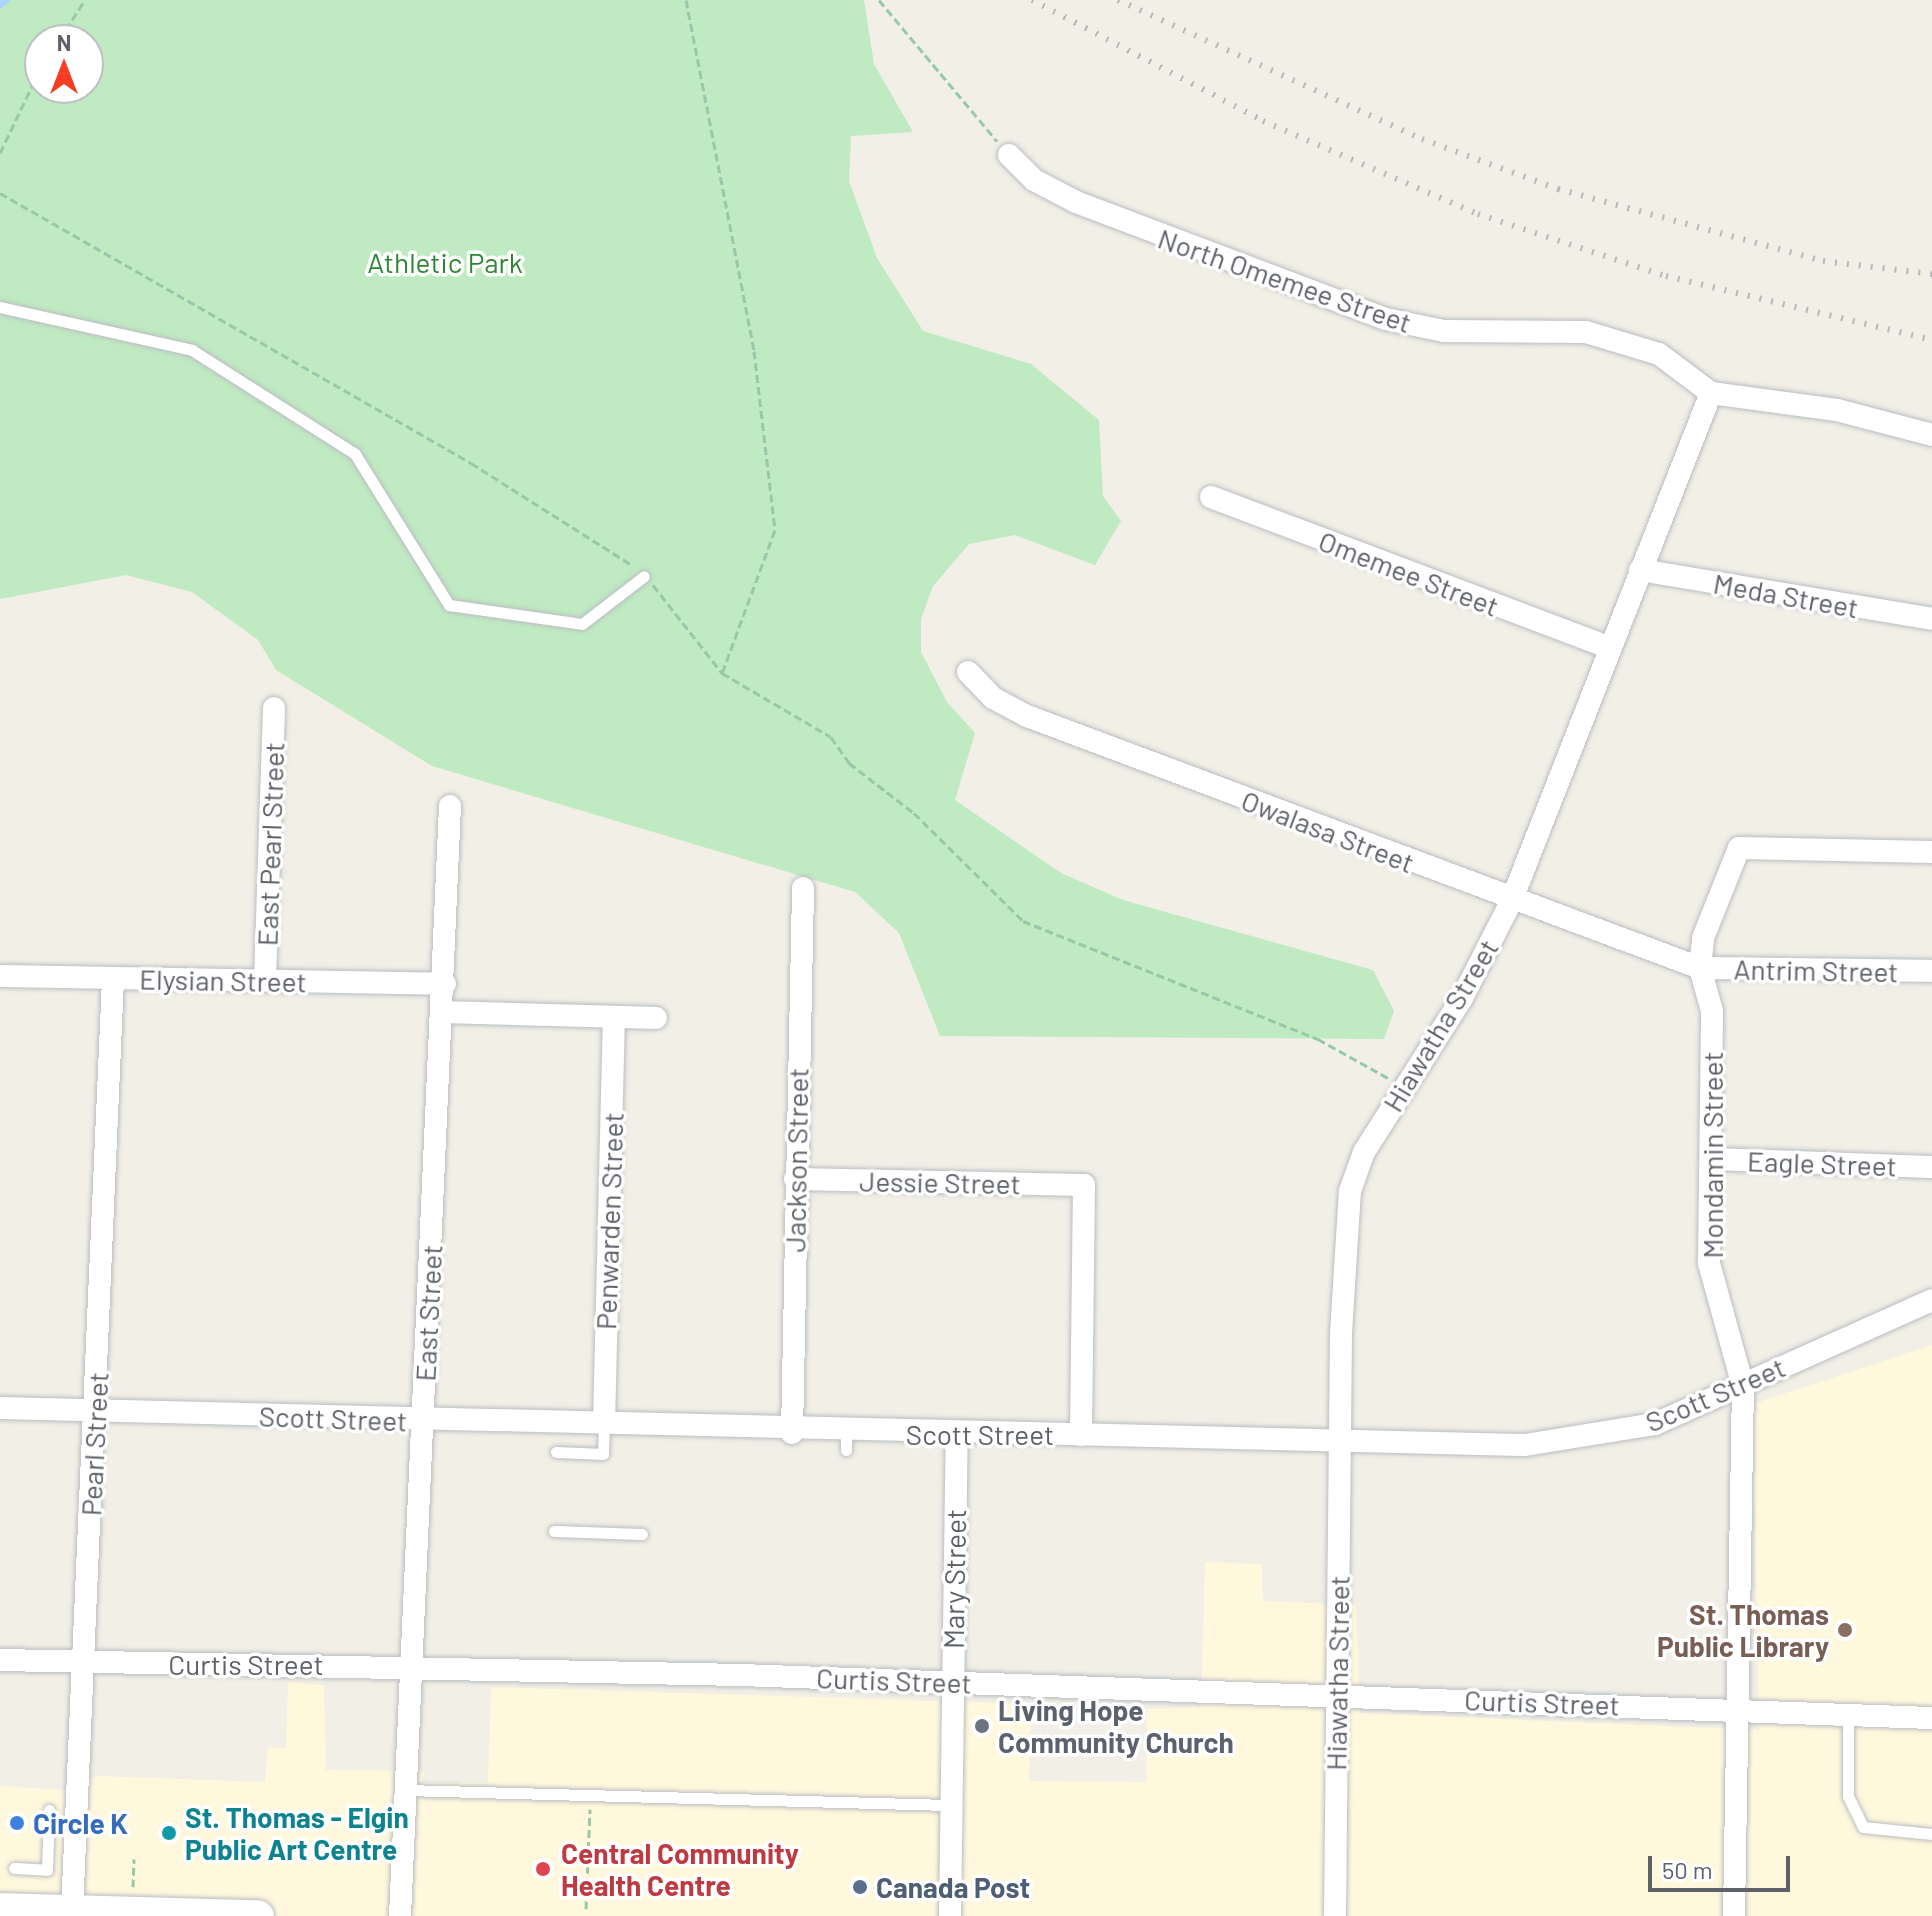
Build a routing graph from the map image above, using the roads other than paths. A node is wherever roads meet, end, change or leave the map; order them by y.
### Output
1 (1009, 155) road end
2 (0, 307) edge
3 (1711, 393) junction
4 (1932, 435) edge
5 (1211, 497) dead end
6 (1640, 570) junction
7 (644, 576) road end
8 (1932, 619) edge
9 (1607, 647) junction
10 (968, 672) dead end
11 (274, 708) dead end
12 (450, 806) dead end
13 (1932, 852) edge
14 (803, 888) dead end
15 (1511, 902) junction
16 (1700, 968) junction
17 (1932, 971) edge
18 (0, 976) edge
19 (113, 978) junction
20 (265, 980) junction
21 (445, 984) junction
22 (444, 1012) junction
23 (656, 1018) dead end
24 (614, 1019) junction
25 (1712, 1159) junction
26 (1932, 1167) edge
27 (795, 1179) junction
28 (1932, 1300) edge
29 (1743, 1386) junction
30 (0, 1408) edge
31 (95, 1411) junction
32 (422, 1421) junction
33 (604, 1423) junction
34 (792, 1433) junction
35 (957, 1433) junction
36 (1081, 1435) junction
37 (1339, 1444) junction
38 (556, 1452) dead end
39 (554, 1531) dead end
40 (642, 1534) dead end
41 (0, 1660) edge
42 (84, 1662) junction
43 (411, 1665) junction
44 (951, 1682) junction
45 (1337, 1696) junction
46 (1742, 1709) junction
47 (1848, 1714) junction
48 (1932, 1718) edge
49 (405, 1790) junction
50 (950, 1805) junction
51 (49, 1810) dead end
52 (1932, 1834) edge
53 (48, 1849) junction
54 (74, 1850) junction
55 (14, 1868) dead end
56 (0, 1909) edge
57 (72, 1911) junction
58 (258, 1916) edge
59 (400, 1916) edge
60 (950, 1916) edge
61 (1335, 1916) edge
62 (1734, 1916) edge

1 - 3 street, North Omemee Street
2 - 7 lane
3 - 4 street
3 - 6 street, Hiawatha Street
5 - 9 street, Omemee Street
6 - 8 street, Meda Street
6 - 9 street, Hiawatha Street
9 - 15 street, Hiawatha Street
10 - 15 street, Owalasa Street
11 - 20 street, East Pearl Street
12 - 21 street, East Street
13 - 16 street
14 - 27 street, Jackson Street
15 - 16 street, Owalasa Street
15 - 37 street, Hiawatha Street
16 - 17 street, Antrim Street
16 - 25 street, Mondamin Street
18 - 19 street, Elysian Street
19 - 20 street, Elysian Street
19 - 31 street, Pearl Street
20 - 21 street, Elysian Street
21 - 22 street, East Street
22 - 24 street
22 - 32 street, East Street
23 - 24 street
24 - 33 street, Penwarden Street
25 - 26 street, Eagle Street
25 - 29 street, Mondamin Street
27 - 34 street, Jackson Street
27 - 36 street, Jessie Street
28 - 29 street, Scott Street
29 - 37 street, Scott Street
29 - 46 street, Mondamin Street
30 - 31 street, Scott Street
31 - 32 street, Scott Street
31 - 42 street, Pearl Street
32 - 33 street, Scott Street
32 - 43 street, East Street
33 - 34 street, Scott Street
33 - 38 lane
34 - 35 street, Scott Street
35 - 36 street, Scott Street
35 - 44 street, Mary Street
36 - 37 street, Scott Street
37 - 45 street, Hiawatha Street
39 - 40 lane
41 - 42 street, Curtis Street
42 - 43 street, Curtis Street
42 - 54 street, Pearl Street
43 - 44 street, Curtis Street
43 - 49 street, East Street
44 - 45 street, Curtis Street
44 - 50 street, Mary Street
45 - 46 street, Curtis Street
45 - 61 street, Hiawatha Street
46 - 47 street, Curtis Street
46 - 62 street, Mondamin Street
47 - 48 street, Curtis Street
47 - 52 lane
49 - 50 lane
49 - 59 street, East Street
50 - 60 street, Mary Street
51 - 53 lane
53 - 54 lane
53 - 55 lane
54 - 57 street, Pearl Street
56 - 57 main road
57 - 58 main road

